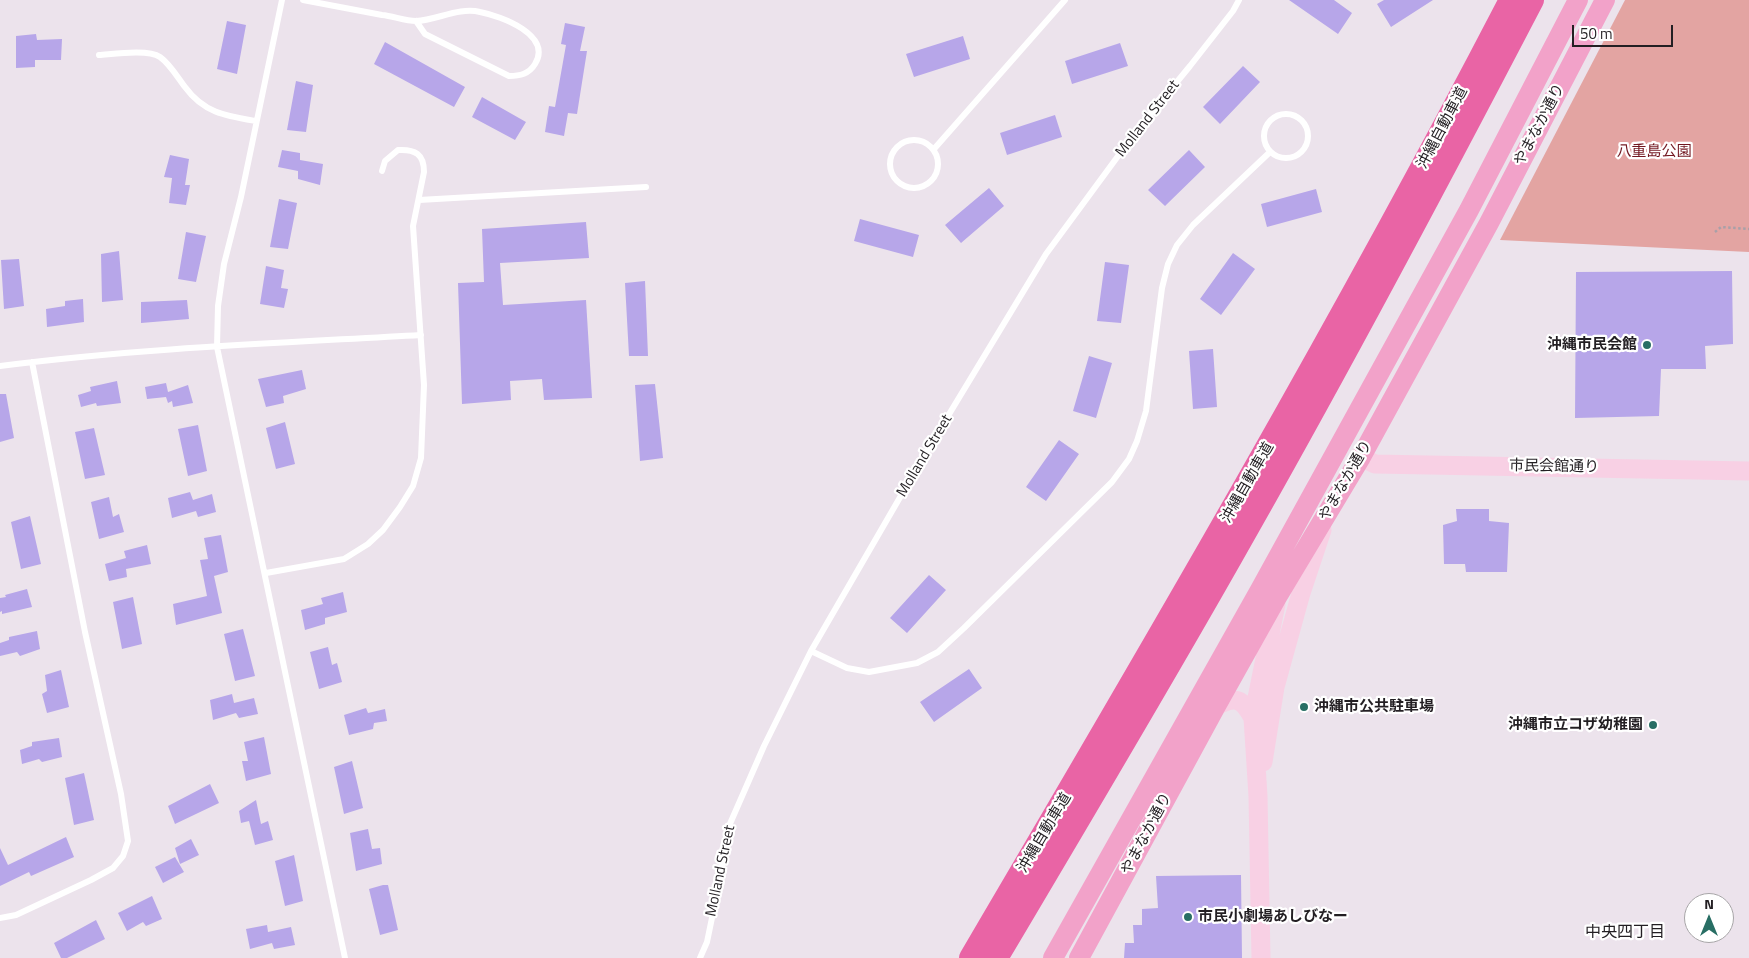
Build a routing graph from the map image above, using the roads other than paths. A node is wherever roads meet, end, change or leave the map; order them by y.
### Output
1 (282, 0) edge
2 (303, 0) edge
3 (1065, 0) edge
4 (1240, 0) edge
5 (1511, 0) edge
6 (1532, 0) edge
7 (1578, 0) edge
8 (1605, 0) edge
9 (416, 21) junction
10 (99, 55) dead end
11 (256, 121) junction
12 (934, 149) junction
13 (1270, 152) junction
14 (382, 171) dead end
15 (646, 187) dead end
16 (418, 200) junction
17 (421, 335) junction
18 (217, 347) junction
19 (32, 362) junction
20 (0, 366) edge
21 (1361, 457) junction
22 (1749, 471) edge
23 (1282, 548) junction
24 (266, 573) junction
25 (1286, 588) junction
26 (1228, 647) junction
27 (811, 651) junction
28 (1216, 706) junction
29 (1253, 718) junction
30 (1258, 796) junction
31 (0, 918) edge
32 (345, 958) edge
33 (700, 958) edge
34 (971, 958) edge
35 (996, 958) edge
36 (1053, 958) edge
37 (1079, 958) edge
38 (1261, 958) edge

1 - 11 lane
2 - 9 lane
3 - 12 lane
4 - 27 lane, Molland Street
5 - 34 highway, 沖縄自動車道
6 - 35 highway, 沖縄自動車道
7 - 23 main road, やまなか通り
8 - 21 main road, やまなか通り
9 - 9 lane
10 - 11 lane
11 - 18 lane
12 - 12 lane
13 - 13 lane
13 - 27 lane
14 - 16 lane
15 - 16 lane
16 - 17 lane
17 - 18 lane
17 - 24 lane
18 - 19 lane
18 - 24 lane
19 - 20 lane
19 - 31 lane
21 - 22 street, 市民会館通り
21 - 25 main road, やまなか通り
23 - 25 street
23 - 26 main road, やまなか通り
24 - 32 lane
25 - 26 street
25 - 28 main road, やまなか通り
25 - 29 street
25 - 30 street
26 - 36 main road, やまなか通り
27 - 33 lane, Molland Street
28 - 29 street
28 - 37 main road, やまなか通り
29 - 30 street
30 - 38 street

